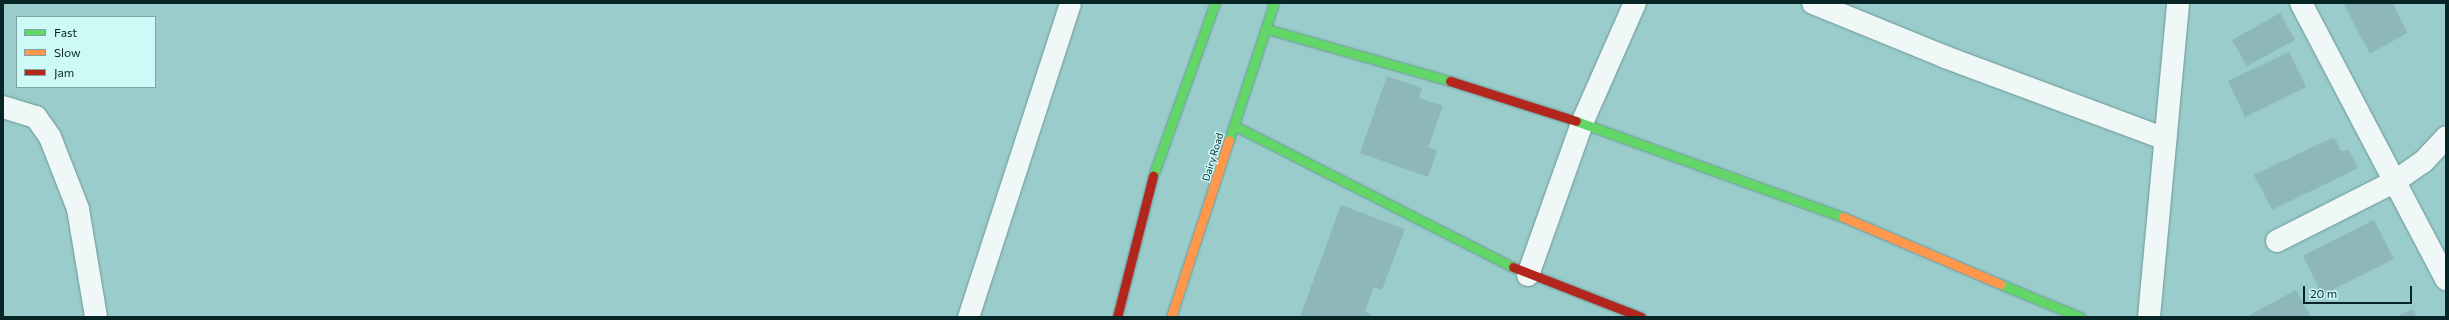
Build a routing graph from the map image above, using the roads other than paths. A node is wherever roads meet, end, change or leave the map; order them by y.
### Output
1 (1070, 3) edge
2 (1215, 3) edge
3 (1274, 3) edge
4 (1635, 3) edge
5 (1813, 3) edge
6 (2178, 3) edge
7 (2301, 3) edge
8 (1266, 29) junction
9 (3, 107) edge
10 (1582, 123) junction
11 (1234, 126) junction
12 (2446, 137) edge
13 (2165, 139) junction
14 (2394, 182) junction
15 (2277, 241) dead end
16 (1528, 275) junction
17 (2446, 279) edge
18 (96, 317) edge
19 (968, 317) edge
20 (1118, 317) edge
21 (1171, 317) edge
22 (1640, 317) edge
23 (2080, 317) edge
24 (2149, 317) edge

1 - 19 lane
2 - 20 street
3 - 8 street, Dairy Road
4 - 10 street
5 - 13 street
6 - 13 street
7 - 14 street
8 - 10 street
8 - 11 street, Dairy Road
9 - 18 street
10 - 16 street
10 - 23 street
11 - 16 street
11 - 21 street, Dairy Road
12 - 14 street
13 - 24 street
14 - 15 street
14 - 17 street
16 - 22 street

